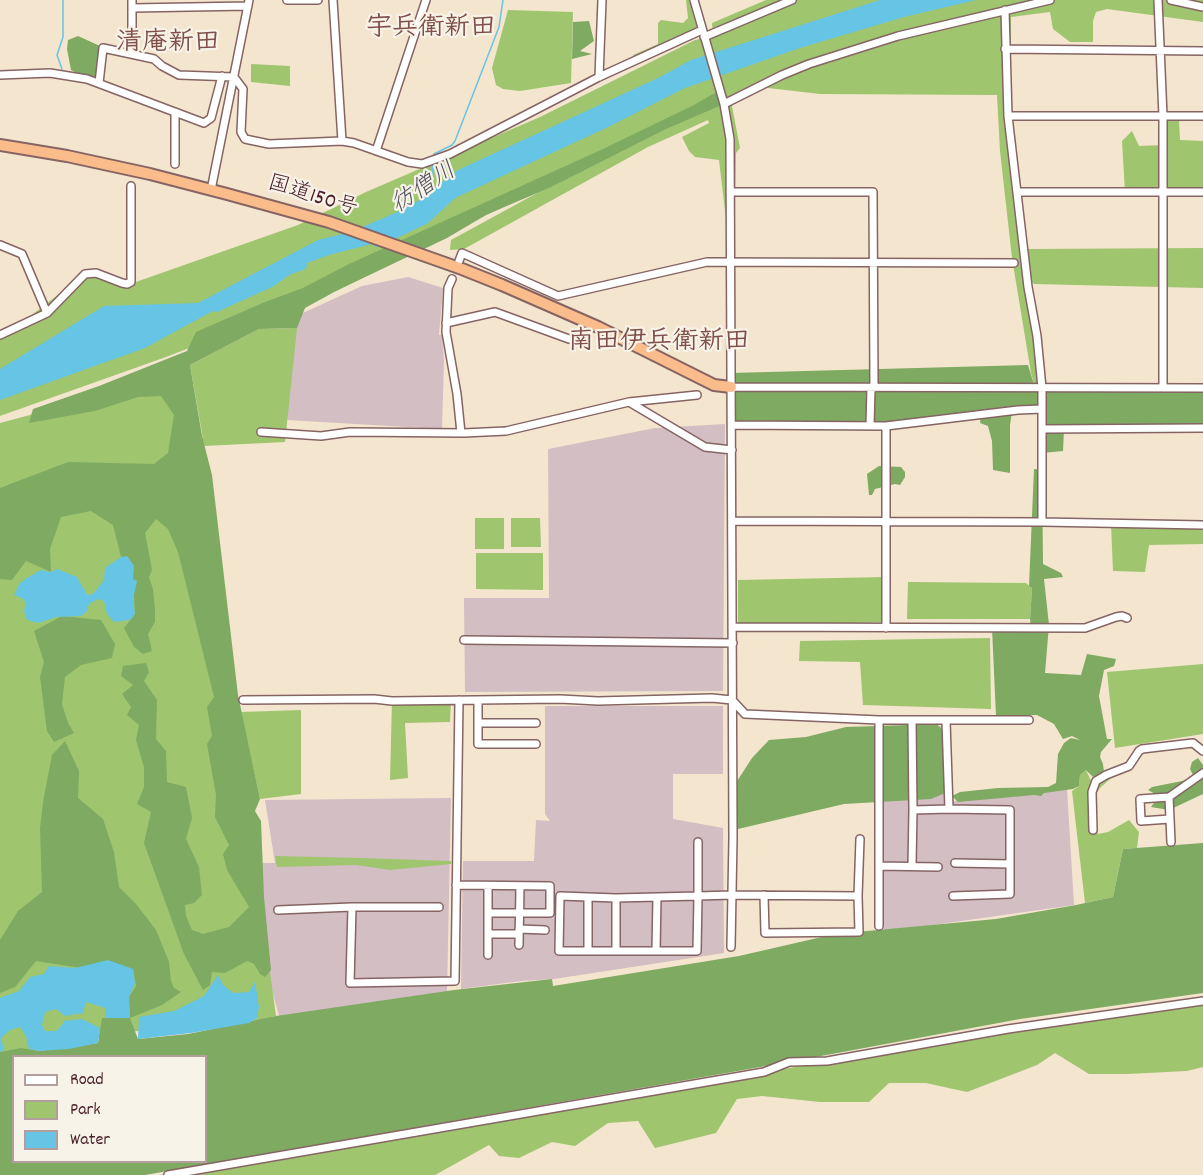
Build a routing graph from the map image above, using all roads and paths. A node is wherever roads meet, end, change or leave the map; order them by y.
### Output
1 (286, 0) edge
2 (318, 0) edge
3 (333, 0) edge
4 (426, 0) edge
5 (602, 0) edge
6 (694, 0) edge
7 (792, 0) edge
8 (1050, 0) edge
9 (1158, 0) edge
10 (1171, 0) edge
11 (249, 3) edge
12 (132, 4) edge
13 (1203, 7) edge
14 (1005, 10) junction
15 (704, 35) junction
16 (1005, 49) junction
17 (1160, 51) junction
18 (1203, 51) edge
19 (132, 54) junction
20 (0, 75) edge
21 (222, 76) junction
22 (234, 77) junction
23 (599, 77) junction
24 (99, 83) junction
25 (724, 104) junction
26 (175, 112) junction
27 (1008, 116) junction
28 (1163, 116) junction
29 (1203, 116) edge
30 (342, 141) junction
31 (0, 145) edge
32 (376, 151) junction
33 (175, 164) dead end
34 (131, 186) dead end
35 (211, 190) junction
36 (730, 192) junction
37 (1017, 192) junction
38 (1164, 192) junction
39 (1203, 192) edge
40 (0, 245) edge
41 (459, 261) dead end
42 (730, 261) junction
43 (873, 262) junction
44 (1014, 263) dead end
45 (452, 279) dead end
46 (47, 313) junction
47 (446, 323) junction
48 (0, 334) edge
49 (569, 339) dead end
50 (731, 387) junction
51 (872, 388) junction
52 (1042, 388) junction
53 (1163, 388) junction
54 (1203, 388) edge
55 (697, 395) dead end
56 (630, 402) junction
57 (1042, 409) junction
58 (732, 424) junction
59 (870, 426) junction
60 (886, 426) junction
61 (1203, 428) edge
62 (1042, 429) junction
63 (261, 432) dead end
64 (461, 433) junction
65 (732, 450) junction
66 (732, 521) junction
67 (886, 522) junction
68 (1042, 522) junction
69 (1203, 525) edge
70 (1127, 618) dead end
71 (733, 627) junction
72 (886, 628) junction
73 (464, 640) dead end
74 (733, 643) junction
75 (243, 700) dead end
76 (459, 700) junction
77 (478, 700) junction
78 (732, 700) junction
79 (879, 720) junction
80 (912, 720) junction
81 (1029, 720) dead end
82 (946, 721) junction
83 (478, 723) junction
84 (536, 723) dead end
85 (536, 744) dead end
86 (1203, 751) edge
87 (1203, 773) edge
88 (1169, 797) junction
89 (949, 809) junction
90 (913, 810) junction
91 (1170, 819) junction
92 (1093, 830) dead end
93 (860, 838) dead end
94 (698, 842) dead end
95 (1171, 842) dead end
96 (955, 863) dead end
97 (1010, 864) junction
98 (879, 866) junction
99 (912, 866) junction
100 (938, 867) dead end
101 (456, 885) junction
102 (488, 886) junction
103 (520, 886) junction
104 (731, 895) junction
105 (764, 895) junction
106 (698, 896) junction
107 (858, 896) junction
108 (953, 896) dead end
109 (588, 897) junction
110 (657, 897) junction
111 (616, 898) junction
112 (439, 907) dead end
113 (352, 908) junction
114 (278, 910) dead end
115 (488, 913) junction
116 (519, 913) junction
117 (879, 926) dead end
118 (545, 930) dead end
119 (519, 932) junction
120 (488, 934) junction
121 (519, 945) dead end
122 (731, 947) dead end
123 (588, 951) junction
124 (616, 951) junction
125 (656, 951) junction
126 (488, 955) dead end
127 (1203, 1001) edge
128 (168, 1175) edge

1 - 2 street
3 - 30 street
4 - 32 street
5 - 23 street
6 - 15 street
7 - 15 street
8 - 14 street
9 - 17 street
10 - 13 street
11 - 12 street
11 - 22 street
12 - 19 street
14 - 16 street
14 - 25 street
15 - 23 street
15 - 25 street
16 - 17 street
16 - 27 street
17 - 18 street
17 - 28 street
19 - 21 street
19 - 24 street
20 - 24 street
21 - 22 street
21 - 26 street
22 - 30 street
22 - 35 street
23 - 32 street
24 - 26 street
25 - 36 street
26 - 33 street
27 - 28 street
27 - 37 street
28 - 29 street
28 - 38 street
30 - 32 street
31 - 35 highway, 国道150号
34 - 46 street
35 - 50 highway, 国道150号
36 - 42 street
36 - 43 street
37 - 38 street
37 - 52 street
38 - 39 street
38 - 53 street
40 - 46 street
41 - 42 street
42 - 43 street
42 - 50 street
43 - 44 street
43 - 51 street
45 - 47 street
46 - 48 street
47 - 49 street
47 - 64 street
50 - 51 street
50 - 58 street
51 - 52 street
51 - 59 street
52 - 53 street
52 - 57 street
53 - 54 street
55 - 56 street
56 - 64 street
56 - 65 street
57 - 60 street
57 - 62 street
58 - 59 street
58 - 65 street
59 - 60 street
60 - 67 street
61 - 62 street
62 - 68 street
63 - 64 street
65 - 66 street
66 - 67 street
66 - 71 street
67 - 68 street
67 - 72 street
68 - 69 street
70 - 72 street
71 - 72 street
71 - 74 street
73 - 74 street
74 - 78 street
75 - 76 street
76 - 77 street
76 - 101 street
77 - 78 street
77 - 83 street
78 - 79 street
78 - 104 street
79 - 80 street
79 - 98 street
80 - 82 street
80 - 90 street
81 - 82 street
82 - 89 street
83 - 84 street
83 - 85 street
86 - 92 street
87 - 88 street
88 - 91 street
88 - 91 street
89 - 90 street
89 - 97 street
90 - 99 street
91 - 95 street
93 - 107 street
94 - 106 street
96 - 97 street
97 - 108 street
98 - 99 street
98 - 117 street
99 - 100 street
101 - 102 street
101 - 113 street
102 - 103 street
102 - 115 street
103 - 116 street
103 - 116 street
104 - 105 street
104 - 106 street
104 - 122 street
105 - 107 street
105 - 107 street
106 - 110 street
106 - 125 street
109 - 111 street
109 - 123 street
109 - 123 street
110 - 111 street
110 - 125 street
111 - 124 street
112 - 113 street
113 - 114 street
115 - 116 street
115 - 120 street
116 - 119 street
118 - 119 street
119 - 120 street
119 - 121 street
120 - 126 street
123 - 124 street
124 - 125 street
127 - 128 street

